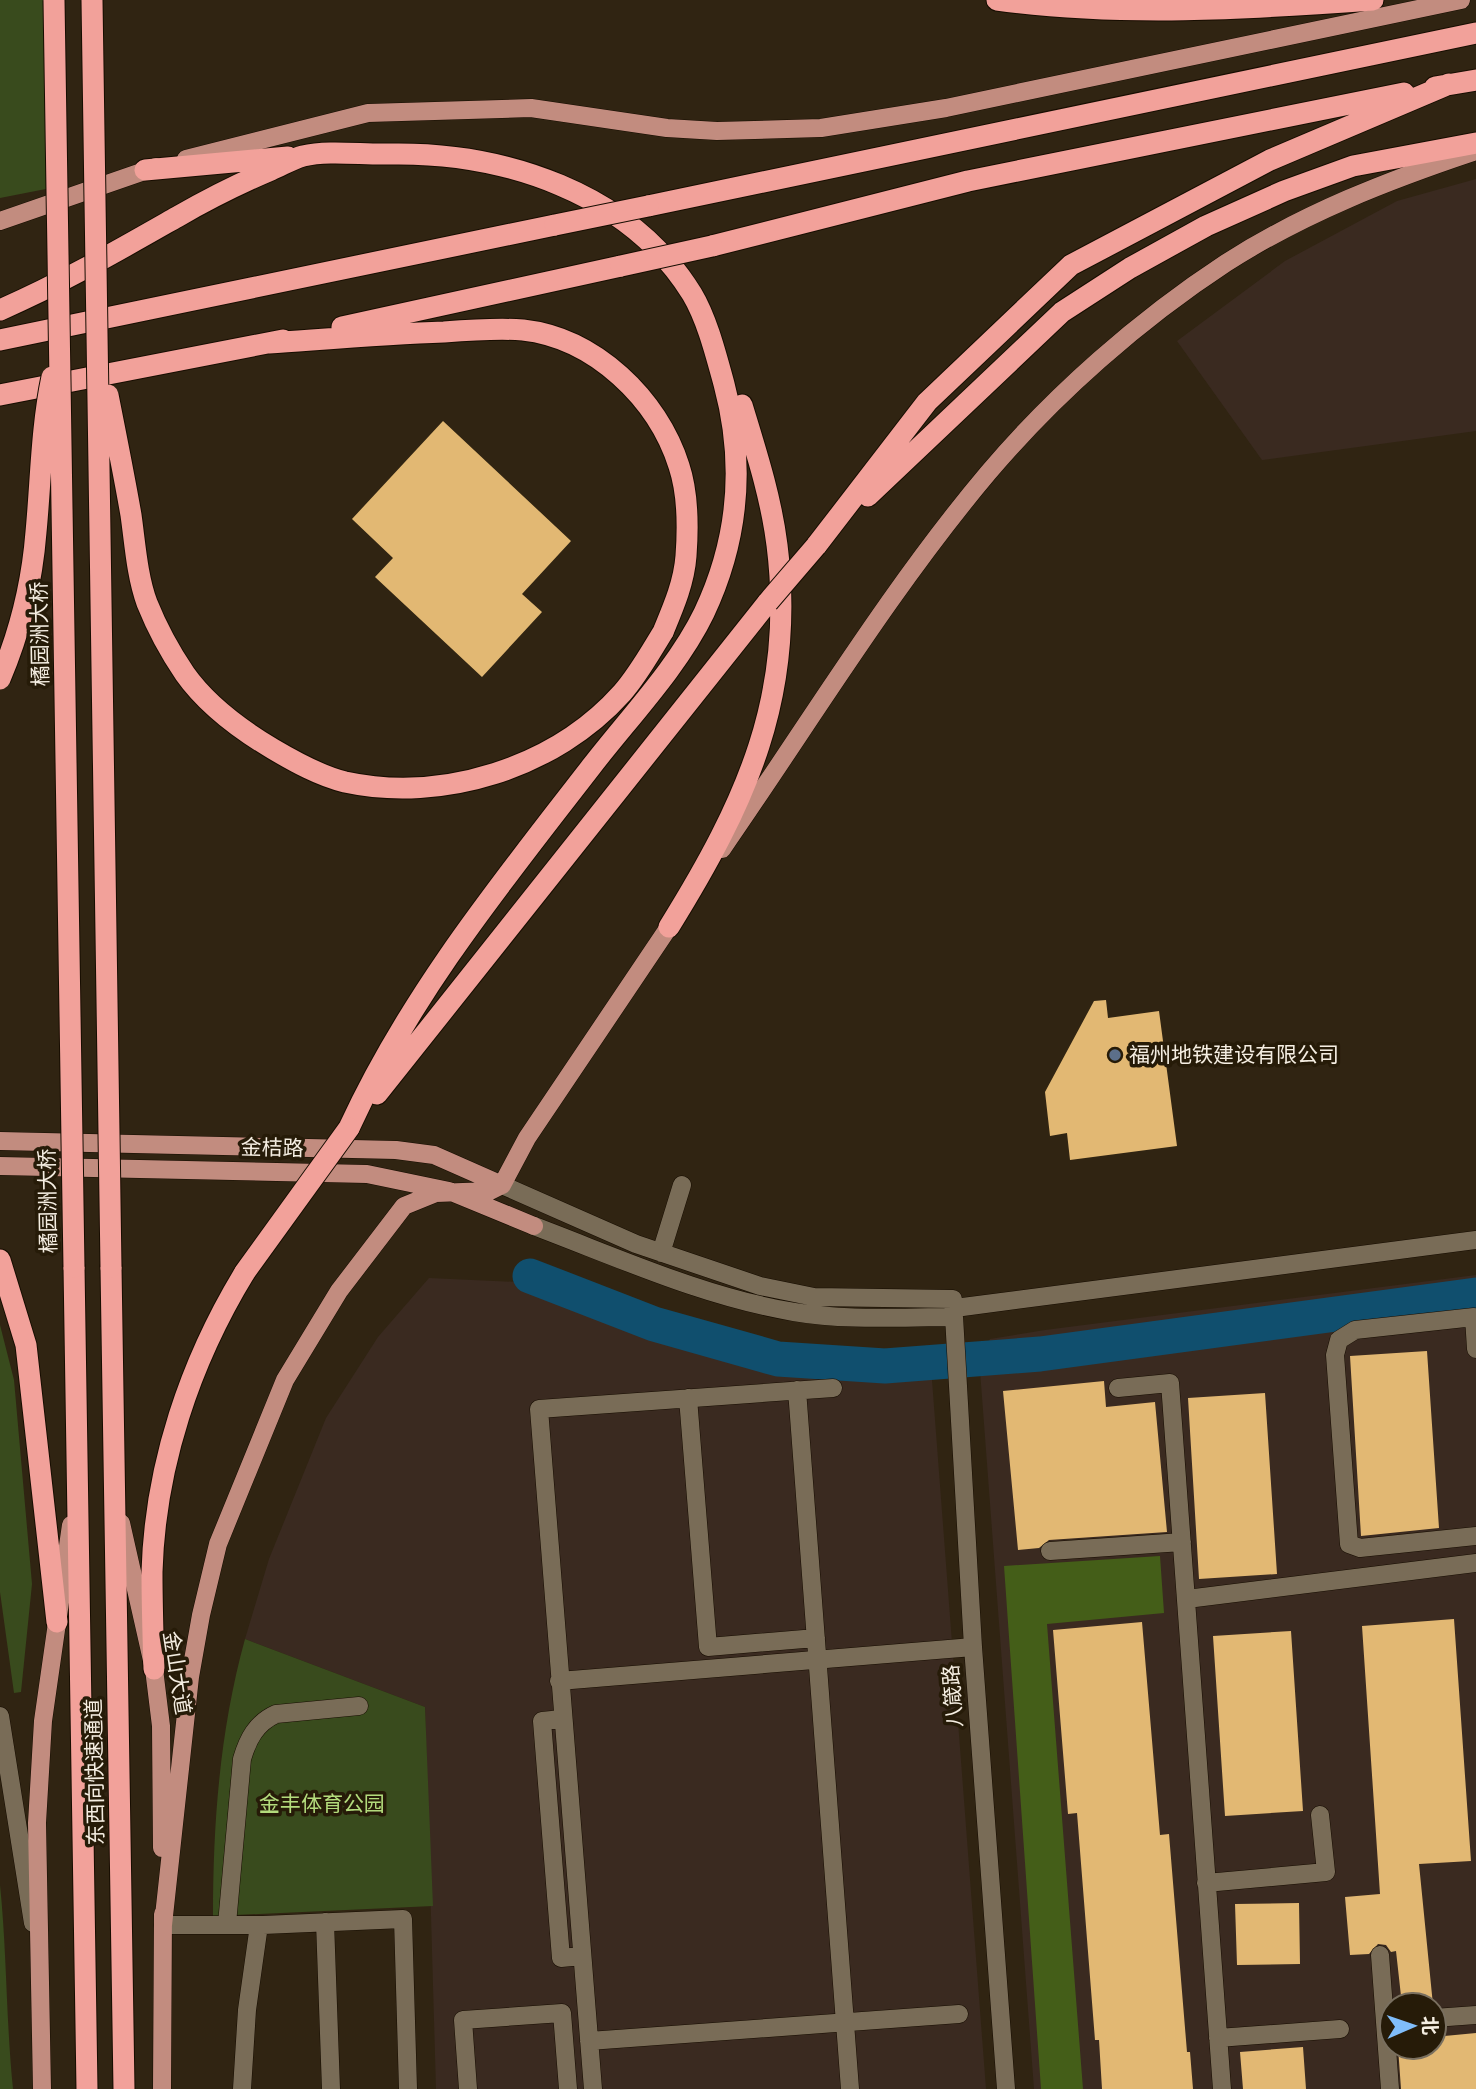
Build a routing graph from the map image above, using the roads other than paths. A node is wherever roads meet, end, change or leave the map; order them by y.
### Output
1 (54, 0) edge
2 (92, 0) edge
3 (997, 0) edge
4 (1373, 0) edge
5 (1461, 0) edge
6 (1476, 33) edge
7 (1476, 80) edge
8 (1449, 84) junction
9 (1476, 143) edge
10 (1476, 150) edge
11 (304, 156) junction
12 (145, 170) junction
13 (0, 221) edge
14 (695, 299) junction
15 (0, 310) edge
16 (0, 340) edge
17 (98, 343) junction
18 (269, 343) junction
19 (60, 344) junction
20 (0, 395) edge
21 (816, 546) junction
22 (0, 679) edge
23 (669, 927) junction
24 (349, 1128) junction
25 (0, 1141) edge
26 (0, 1166) edge
27 (502, 1185) junction
28 (682, 1185) dead end
29 (449, 1191) junction
30 (534, 1226) joint
31 (1476, 1240) edge
32 (661, 1253) junction
33 (0, 1260) edge
34 (954, 1308) junction
35 (1476, 1349) edge
36 (832, 1388) dead end
37 (1118, 1388) dead end
38 (797, 1390) junction
39 (688, 1398) junction
40 (115, 1454) junction
41 (77, 1455) junction
42 (1476, 1536) edge
43 (1182, 1542) junction
44 (1050, 1551) dead end
45 (1476, 1563) edge
46 (1187, 1599) junction
47 (57, 1622) junction
48 (816, 1638) junction
49 (972, 1647) junction
50 (818, 1660) junction
51 (154, 1669) junction
52 (559, 1681) junction
53 (359, 1706) dead end
54 (0, 1716) edge
55 (1320, 1815) dead end
56 (1206, 1883) junction
57 (325, 1922) junction
58 (227, 1924) junction
59 (163, 1925) junction
60 (259, 1925) junction
61 (37, 1948) junction
62 (1380, 1955) dead end
63 (1384, 1991) edge
64 (959, 2014) dead end
65 (1476, 2015) edge
66 (1448, 2017) edge
67 (845, 2022) junction
68 (1340, 2029) dead end
69 (1218, 2038) junction
70 (589, 2041) junction
71 (1389, 2061) edge
72 (42, 2089) edge
73 (87, 2089) edge
74 (124, 2089) edge
75 (162, 2089) edge
76 (242, 2089) edge
77 (331, 2089) edge
78 (408, 2089) edge
79 (468, 2089) edge
80 (568, 2089) edge
81 (593, 2089) edge
82 (850, 2089) edge
83 (1006, 2089) edge
84 (1222, 2089) edge
85 (1390, 2089) edge

1 - 19 highway, 橘园洲大桥, bridge
2 - 17 highway, bridge
3 - 4 highway
5 - 12 main road
6 - 16 highway, bridge
7 - 8 highway
8 - 18 highway, bridge
8 - 21 highway
9 - 21 highway
10 - 23 main road
11 - 12 highway
11 - 14 highway
11 - 15 highway
12 - 13 main road
14 - 23 highway
14 - 24 highway
17 - 18 highway, bridge
17 - 40 highway, 金山大道, bridge
18 - 20 highway
19 - 22 highway, bridge
19 - 41 highway, 橘园洲大桥, bridge
21 - 24 highway, bridge
23 - 27 main road
24 - 51 highway, bridge
25 - 27 main road
26 - 29 main road, 金桔路
27 - 29 main road
27 - 32 street
28 - 32 street
29 - 30 main road, 金桔路
29 - 59 main road
30 - 34 street
31 - 34 street
32 - 34 street
33 - 47 highway
34 - 49 street, 八箴路
35 - 42 street
36 - 38 street
37 - 43 street
38 - 39 street
38 - 48 street
39 - 48 street
39 - 52 street
40 - 51 main road, 金山大道
40 - 74 highway, 东西向快速通道
41 - 47 main road
41 - 73 highway, 东西向快速通道
43 - 44 street
43 - 46 street
45 - 46 street
46 - 56 street
47 - 61 main road
48 - 50 street
49 - 50 street
49 - 83 street, 八箴路
50 - 52 street
50 - 67 street
51 - 59 main road, 金山大道
52 - 70 street
53 - 58 street
54 - 61 street
55 - 56 street
56 - 69 street
57 - 60 street
57 - 77 street
57 - 78 street
58 - 59 street
58 - 60 street
59 - 75 main road, 金山大道
60 - 76 street
61 - 72 main road
62 - 63 street
64 - 67 street
65 - 66 street
67 - 70 street
67 - 82 street
68 - 69 street
69 - 84 street
70 - 81 street
71 - 85 street
79 - 80 street

